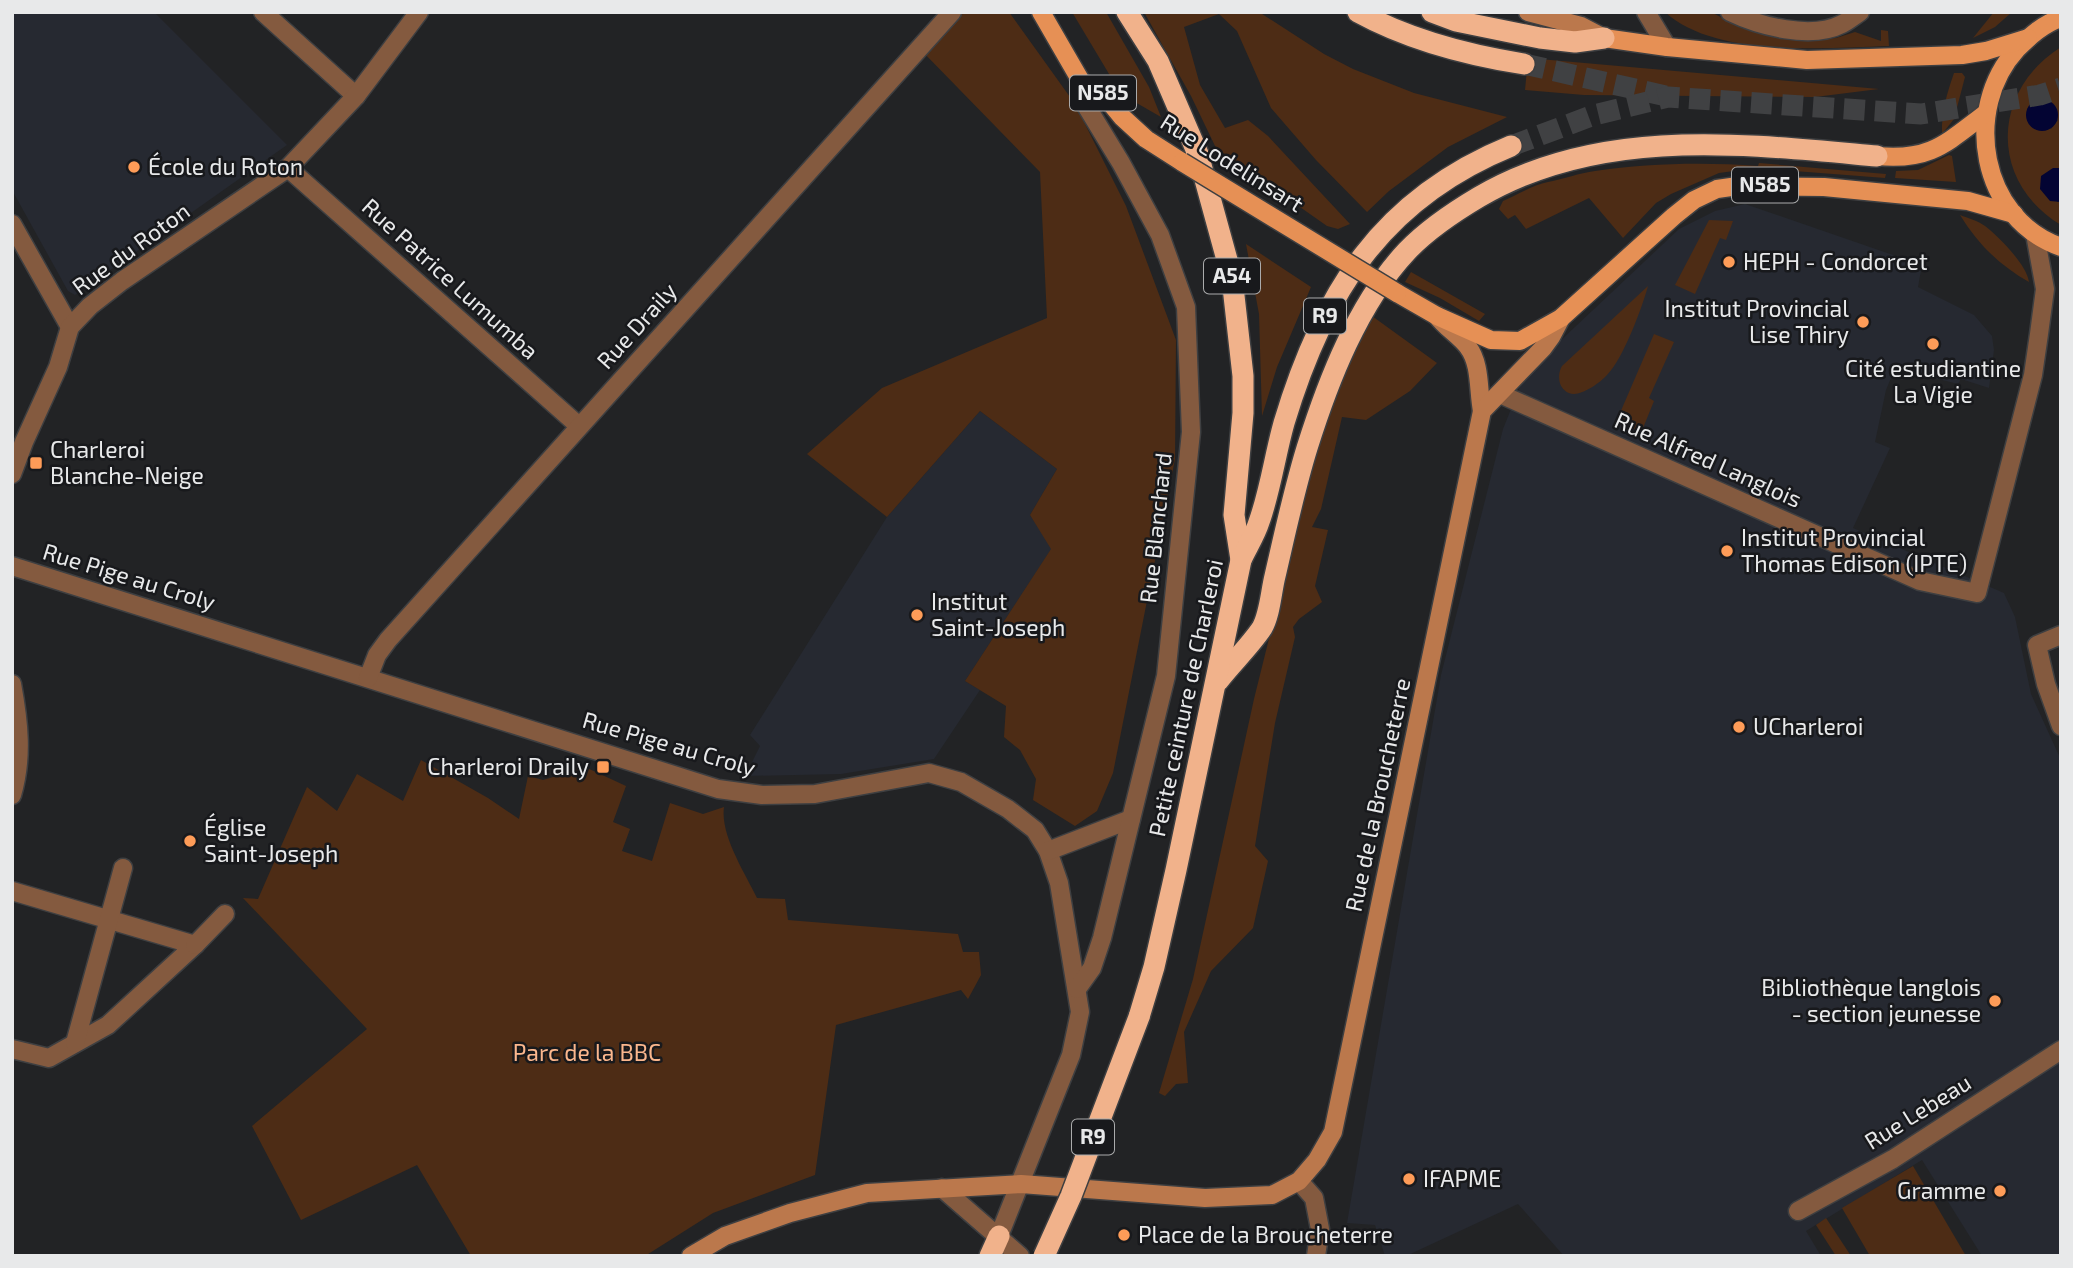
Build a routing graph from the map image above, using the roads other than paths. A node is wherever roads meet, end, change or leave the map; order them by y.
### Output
1 (262, 12) edge
2 (419, 12) edge
3 (952, 12) edge
4 (1041, 12) edge
5 (1127, 12) edge
6 (1358, 12) edge
7 (1432, 12) edge
8 (1528, 12) edge
9 (1646, 12) edge
10 (1730, 12) edge
11 (1860, 12) edge
12 (2061, 18) edge
13 (1604, 38) junction
14 (2028, 38) junction
15 (1667, 47) junction
16 (1524, 64) tunnel mouth
17 (1082, 83) junction
18 (356, 96) junction
19 (1985, 114) junction
20 (1511, 146) tunnel mouth
21 (1877, 156) joint
22 (288, 168) junction
23 (2014, 214) junction
24 (12, 224) edge
25 (2035, 234) junction
26 (2061, 247) edge
27 (1437, 316) junction
28 (1561, 318) junction
29 (70, 327) junction
30 (1500, 394) junction
31 (1482, 411) junction
32 (579, 426) junction
33 (12, 474) edge
34 (1241, 560) junction
35 (12, 566) edge
36 (2061, 635) edge
37 (368, 678) junction
38 (1217, 682) junction
39 (12, 684) edge
40 (2061, 726) edge
41 (12, 795) edge
42 (1131, 819) junction
43 (1048, 851) junction
44 (122, 868) dead end
45 (12, 891) edge
46 (225, 914) dead end
47 (109, 919) junction
48 (195, 946) junction
49 (1077, 989) junction
50 (75, 1043) junction
51 (12, 1049) edge
52 (2061, 1050) edge
53 (1299, 1181) junction
54 (1021, 1184) junction
55 (942, 1188) junction
56 (1798, 1211) dead end
57 (994, 1246) edge
58 (691, 1256) edge
59 (1020, 1256) edge
60 (1044, 1256) edge
61 (1316, 1256) edge

1 - 18 street
2 - 18 street, Rue du Roton
3 - 32 street, Rue Draily
4 - 17 main road, Rue Lodelinsart / N585
5 - 34 highway, A54
6 - 16 highway
7 - 13 highway
8 - 13 main road
9 - 15 street
10 - 11 street
12 - 14 main road, N585
13 - 15 main road
14 - 15 main road
14 - 19 main road, N585
17 - 27 main road, Rue Lodelinsart / N585, bridge
17 - 42 street, Rue Blanchard
18 - 22 street, Rue du Roton
19 - 21 main road
19 - 23 main road, N585
20 - 34 highway, Petite ceinture de Charleroi / R9
21 - 38 highway
22 - 29 street, Rue du Roton
22 - 32 street, Rue Patrice Lumumba
23 - 25 main road, N585
23 - 28 main road, N585
24 - 29 street
25 - 26 main road, N585
25 - 30 street, Rue Alfred Langlois
27 - 28 main road, Rue Lodelinsart / N585
27 - 31 main road, Rue Lodelinsart / N585
28 - 30 main road, N585
29 - 33 street, Rue du Roton
30 - 31 main road, N585
31 - 53 main road, Rue de la Broucheterre / N585
32 - 37 street, Rue Draily
34 - 38 highway, Petite ceinture de Charleroi / R9
35 - 37 street, Rue Pige au Croly
36 - 40 street
37 - 43 street, Rue Pige au Croly
38 - 60 highway, Petite ceinture de Charleroi / R9, bridge
39 - 41 street
42 - 43 street
42 - 49 street, Rue Blanchard
43 - 49 street, Rue Pige au Croly
44 - 47 street
45 - 47 street
46 - 48 street
47 - 48 street
47 - 50 street
48 - 50 street
49 - 54 street, Rue Pige au Croly
50 - 51 street
52 - 56 street, Rue Lebeau
53 - 54 main road, Rue de la Broucheterre / N585
53 - 61 street
54 - 55 main road, Rue de la Broucheterre / N585
54 - 57 street, Rue Pige au Croly
55 - 57 street
55 - 58 main road, Rue de la Broucheterre / N585
57 - 59 street

